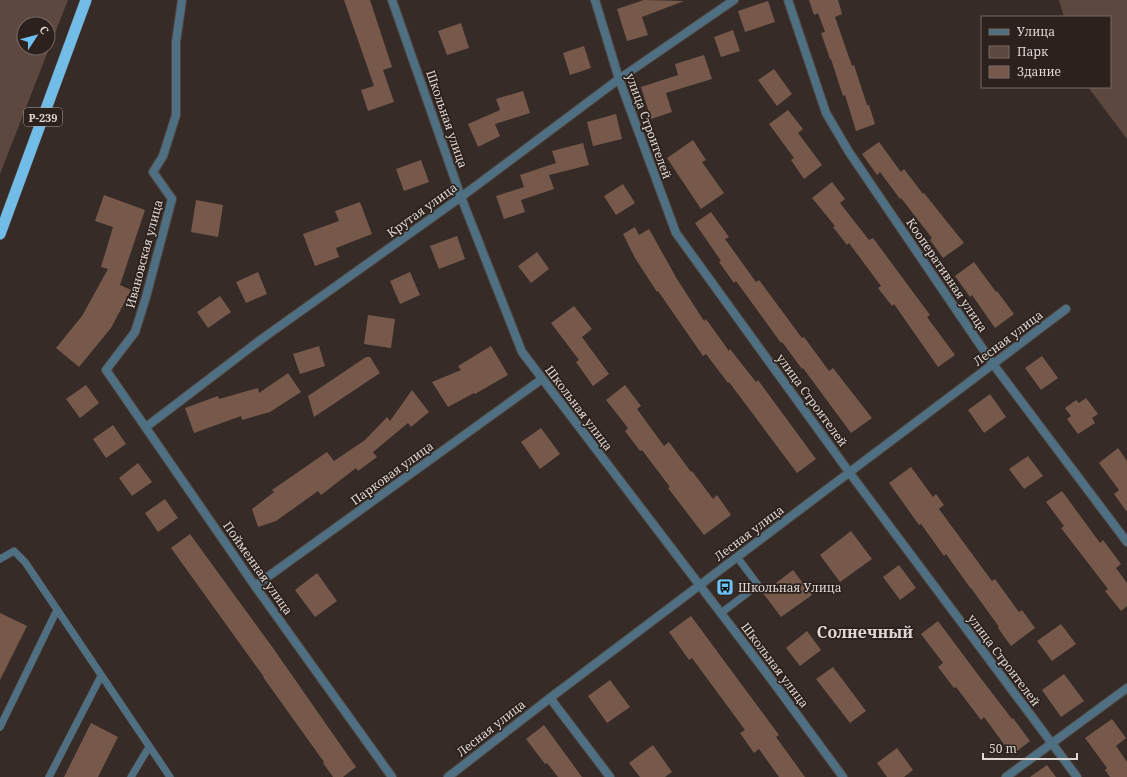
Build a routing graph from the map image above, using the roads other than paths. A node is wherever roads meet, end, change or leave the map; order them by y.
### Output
1 (86, 0) edge
2 (182, 0) edge
3 (392, 0) edge
4 (595, 0) edge
5 (734, 0) edge
6 (788, 0) edge
7 (619, 79) junction
8 (461, 197) junction
9 (0, 234) edge
10 (1066, 309) dead end
11 (993, 364) junction
12 (106, 370) joint
13 (542, 379) junction
14 (146, 428) junction
15 (850, 472) junction
16 (1127, 542) edge
17 (737, 557) junction
18 (0, 560) edge
19 (255, 586) junction
20 (699, 586) junction
21 (57, 610) junction
22 (720, 614) junction
23 (101, 676) junction
24 (1127, 688) edge
25 (550, 698) junction
26 (0, 727) edge
27 (1052, 743) junction
28 (149, 747) junction
29 (49, 777) edge
30 (131, 777) edge
31 (170, 777) edge
32 (392, 777) edge
33 (448, 777) edge
34 (610, 777) edge
35 (843, 777) edge
36 (1006, 777) edge
37 (1077, 777) edge

1 - 9 highway, Р-239
2 - 12 street, Ивановская улица
3 - 8 street, Школьная улица
4 - 7 street, улица Строителей
5 - 7 street, Крутая улица
6 - 11 street, Кооперативная улица
7 - 8 street, Крутая улица
7 - 15 street, улица Строителей
8 - 13 street, Школьная улица
8 - 14 street, Крутая улица
10 - 11 street, Лесная улица
11 - 15 street, Лесная улица
11 - 16 street, Кооперативная улица
12 - 14 street, Пойменная улица
13 - 19 street, Парковая улица
13 - 20 street, Школьная улица
14 - 19 street, Пойменная улица
15 - 17 street, Лесная улица
15 - 27 street, улица Строителей
17 - 20 street, Лесная улица
17 - 22 lane
18 - 21 lane
19 - 32 street, Пойменная улица
20 - 22 street, Школьная улица
20 - 25 street, Лесная улица
21 - 23 lane
21 - 26 lane
22 - 35 street, Школьная улица
23 - 28 lane
23 - 29 lane
24 - 27 street
25 - 33 street, Лесная улица
25 - 34 street
27 - 36 street
27 - 37 street, улица Строителей
28 - 30 lane
28 - 31 lane

